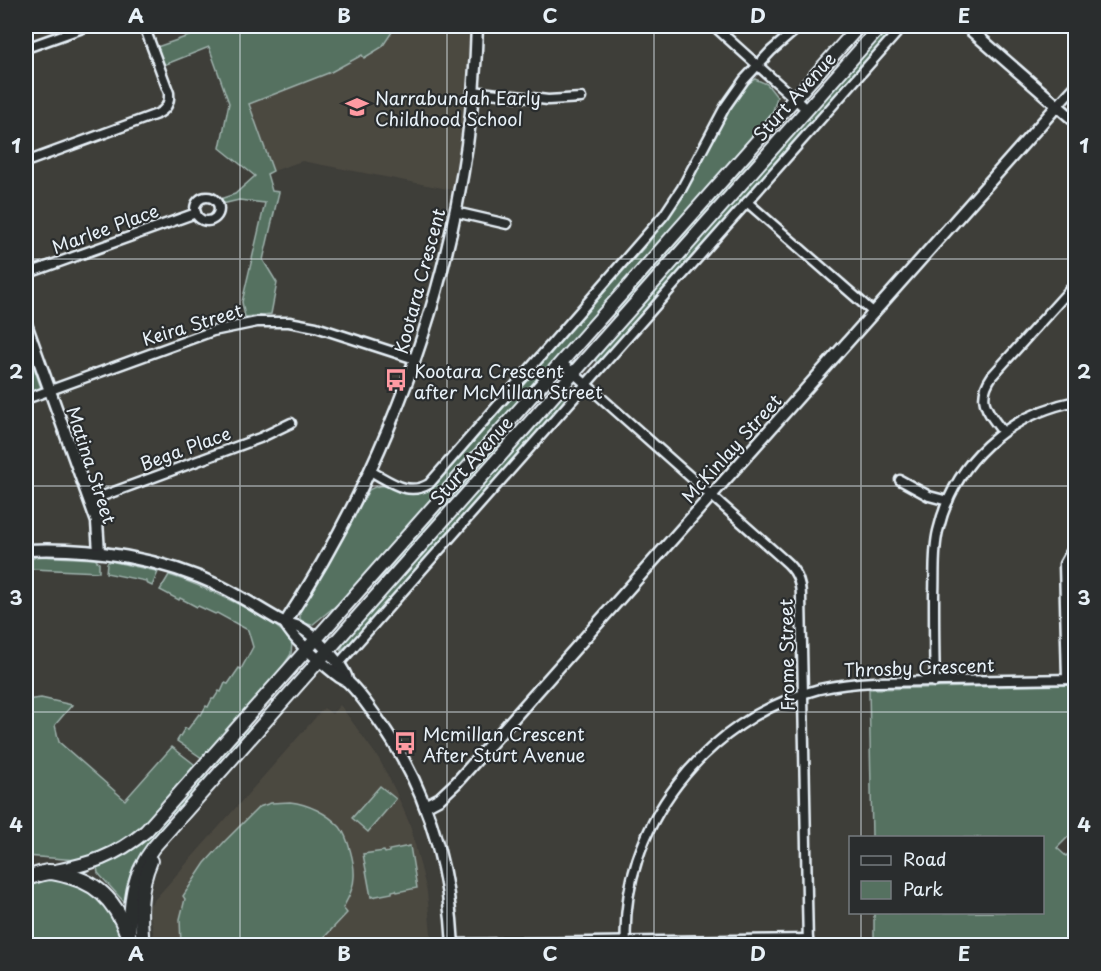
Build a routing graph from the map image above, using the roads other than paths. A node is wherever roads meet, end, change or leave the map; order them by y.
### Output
1 (88, 26) edge
2 (144, 26) edge
3 (477, 26) edge
4 (714, 26) edge
5 (800, 26) edge
6 (859, 26) edge
7 (881, 26) edge
8 (903, 26) edge
9 (966, 26) edge
10 (26, 48) edge
11 (757, 66) junction
12 (1076, 85) edge
13 (473, 91) junction
14 (581, 98) dead end
15 (794, 99) junction
16 (1057, 106) junction
17 (806, 109) junction
18 (1076, 122) edge
19 (26, 162) edge
20 (747, 202) junction
21 (455, 212) junction
22 (196, 213) dead end
23 (507, 224) dead end
24 (26, 274) edge
25 (1076, 283) edge
26 (874, 313) junction
27 (26, 324) edge
28 (30, 348) edge
29 (415, 359) junction
30 (561, 362) junction
31 (573, 372) junction
32 (586, 384) junction
33 (50, 390) junction
34 (26, 399) edge
35 (1076, 401) edge
36 (291, 423) dead end
37 (1002, 431) junction
38 (370, 471) junction
39 (900, 480) dead end
40 (711, 495) junction
41 (89, 501) junction
42 (948, 501) junction
43 (1076, 543) edge
44 (26, 550) edge
45 (99, 552) junction
46 (285, 623) junction
47 (310, 644) junction
48 (322, 655) junction
49 (335, 667) junction
50 (1071, 679) edge
51 (934, 682) junction
52 (803, 694) junction
53 (425, 806) junction
54 (161, 838) junction
55 (26, 866) edge
56 (49, 872) junction
57 (26, 878) edge
58 (130, 941) edge
59 (808, 942) edge
60 (626, 944) edge
61 (143, 945) edge
62 (453, 945) edge

1 - 10 street
2 - 19 street
3 - 13 street, Kootara Crescent
4 - 11 street
5 - 11 street, Sturt Avenue
6 - 15 main road, Sturt Avenue
7 - 17 main road, Sturt Avenue
8 - 20 street, Sturt Avenue
9 - 16 street
11 - 15 street
11 - 38 street, Sturt Avenue
12 - 16 street
13 - 14 street
13 - 21 street, Kootara Crescent
15 - 17 street
15 - 30 main road, Sturt Avenue
16 - 18 street
16 - 26 street, McKinlay Street
17 - 31 main road, Sturt Avenue
20 - 26 street
20 - 32 street, Sturt Avenue
21 - 23 street
21 - 29 street, Kootara Crescent
22 - 24 street, Marlee Place
25 - 37 street
26 - 40 street, McKinlay Street
27 - 28 street, Matina Street
28 - 33 street, Matina Street
29 - 33 street, Keira Street
29 - 38 street, Kootara Crescent
30 - 31 street, Frome Street
30 - 47 main road, Sturt Avenue
31 - 32 street, Frome Street
31 - 48 main road, Sturt Avenue
32 - 40 street, Frome Street
32 - 49 street, Sturt Avenue
33 - 34 street, Matina Street
33 - 41 street, Matina Street
35 - 37 street
36 - 41 street, Bega Place
37 - 42 street
38 - 46 street, Kootara Crescent
39 - 42 street
40 - 52 street, Frome Street
40 - 53 street, McKinlay Street
41 - 45 street, Matina Street
42 - 51 street
43 - 50 street
44 - 45 street
45 - 46 street
46 - 47 street
47 - 48 street
47 - 56 main road, Sturt Avenue
48 - 49 street
48 - 54 main road, Sturt Avenue
49 - 53 street
50 - 51 street, Throsby Crescent
51 - 52 street, Throsby Crescent
52 - 59 street, Frome Street
52 - 60 street, Throsby Crescent
53 - 62 street
54 - 58 main road, Sturt Avenue
54 - 61 main road
55 - 56 highway
56 - 57 highway
56 - 58 highway
59 - 60 street
60 - 62 street

